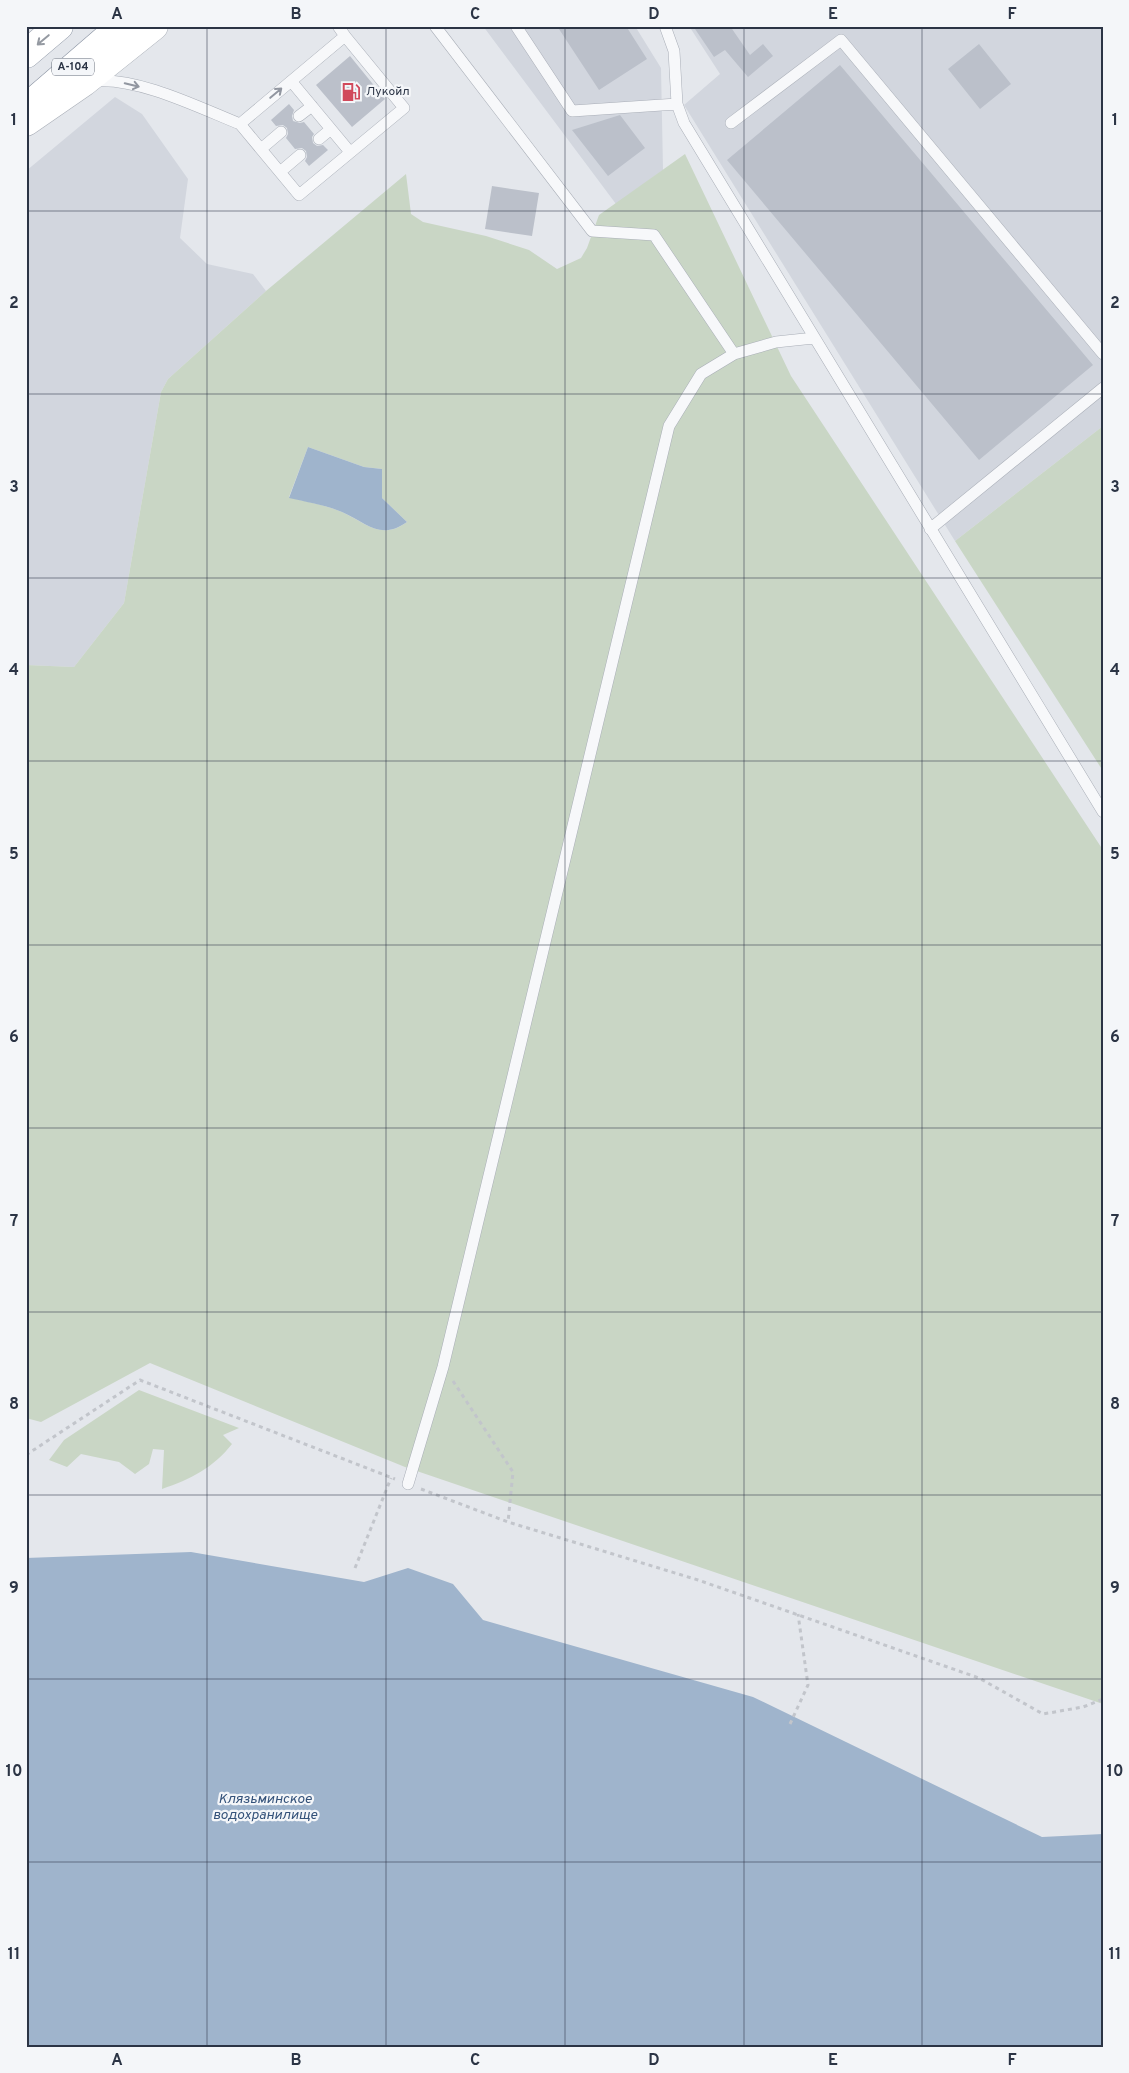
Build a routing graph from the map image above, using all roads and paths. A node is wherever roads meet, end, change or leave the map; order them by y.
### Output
1 (59, 26) edge
2 (121, 26) edge
3 (154, 26) edge
4 (338, 26) edge
5 (435, 26) edge
6 (516, 26) edge
7 (665, 26) edge
8 (345, 36) junction
9 (26, 54) edge
10 (291, 81) junction
11 (84, 82) junction
12 (677, 104) junction
13 (312, 106) junction
14 (26, 108) edge
15 (299, 116) dead end
16 (26, 122) edge
17 (731, 123) dead end
18 (240, 124) junction
19 (331, 129) junction
20 (281, 132) dead end
21 (319, 140) dead end
22 (261, 149) junction
23 (350, 152) junction
24 (300, 155) dead end
25 (280, 172) junction
26 (814, 338) junction
27 (734, 354) junction
28 (1103, 354) edge
29 (1103, 388) edge
30 (930, 529) junction
31 (1103, 812) edge
32 (443, 1367) junction
33 (26, 1455) edge
34 (392, 1478) junction
35 (408, 1484) junction
36 (508, 1522) junction
37 (355, 1568) dead end
38 (798, 1614) junction
39 (1103, 1699) edge
40 (790, 1724) dead end

1 -> 9 main road
2 - 14 main road, А-104
3 - 11 main road
4 - 8 lane
5 - 27 lane
6 - 12 lane
7 - 12 lane
8 - 10 lane
8 - 23 lane
10 - 13 lane
18 -> 10 lane
11 - 16 main road
11 -> 18 lane
12 - 26 lane
13 - 15 lane
13 - 19 lane
17 - 28 lane
18 - 22 lane
19 - 21 lane
19 - 23 lane
20 - 22 lane
22 - 25 lane
23 - 25 lane
24 - 25 lane
26 - 27 lane
26 - 30 lane
27 - 32 lane
29 - 30 lane
30 - 31 lane
32 - 35 lane
32 - 36 path
33 - 34 path
34 - 35 path
34 - 37 path
35 - 36 path
36 - 38 path
38 - 39 path
38 - 40 path

